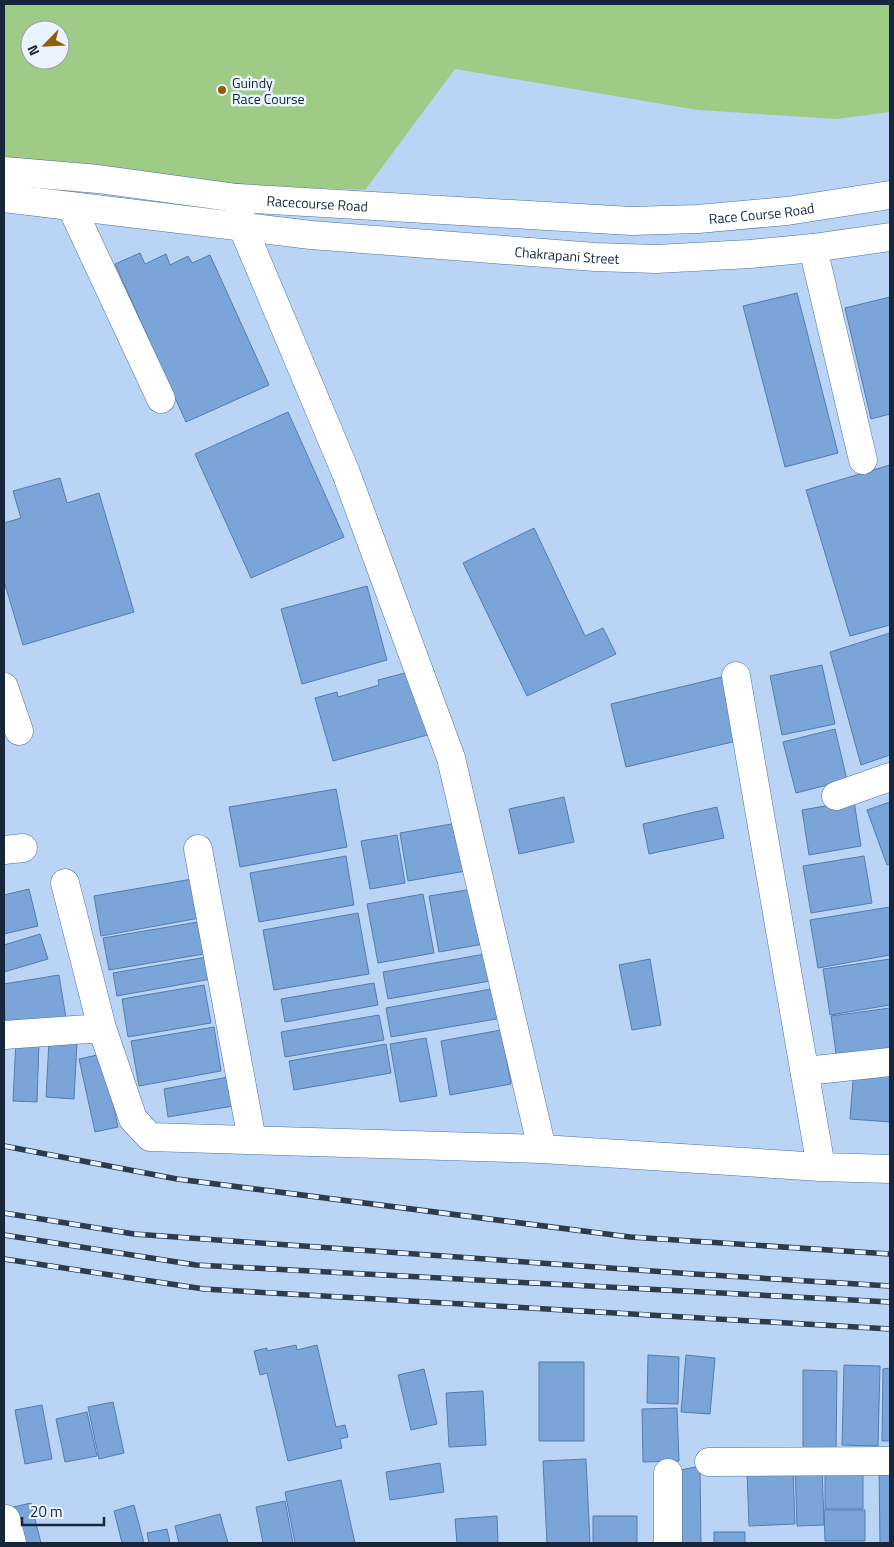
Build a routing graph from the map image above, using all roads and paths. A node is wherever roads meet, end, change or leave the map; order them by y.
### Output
1 (4, 171) edge
2 (890, 195) edge
3 (4, 198) edge
4 (237, 198) junction
5 (71, 206) junction
6 (631, 221) joint
7 (243, 228) junction
8 (890, 237) edge
9 (814, 248) junction
10 (161, 399) dead end
11 (863, 460) dead end
12 (736, 676) dead end
13 (4, 686) edge
14 (19, 731) dead end
15 (890, 777) edge
16 (836, 796) dead end
17 (198, 849) dead end
18 (65, 883) dead end
19 (102, 1028) junction
20 (4, 1035) edge
21 (890, 1062) edge
22 (806, 1071) junction
23 (252, 1140) junction
24 (542, 1149) junction
25 (821, 1167) junction
26 (890, 1169) edge
27 (890, 1461) edge
28 (709, 1462) dead end
29 (668, 1473) dead end
30 (668, 1543) edge

1 - 4 street, Racecourse Road
2 - 6 street, Race Course Road
3 - 5 street
4 - 6 street, Racecourse Road
4 - 7 street
5 - 7 street
5 - 10 street
7 - 9 street, Chakrapani Street
7 - 24 street
8 - 9 street, Chakrapani Street
9 - 11 street
12 - 22 street
13 - 14 street
15 - 16 street
17 - 23 street
18 - 19 street
19 - 20 street
19 - 23 street
21 - 22 street
22 - 25 street
23 - 24 street
24 - 25 street
25 - 26 street
27 - 28 street
29 - 30 street

